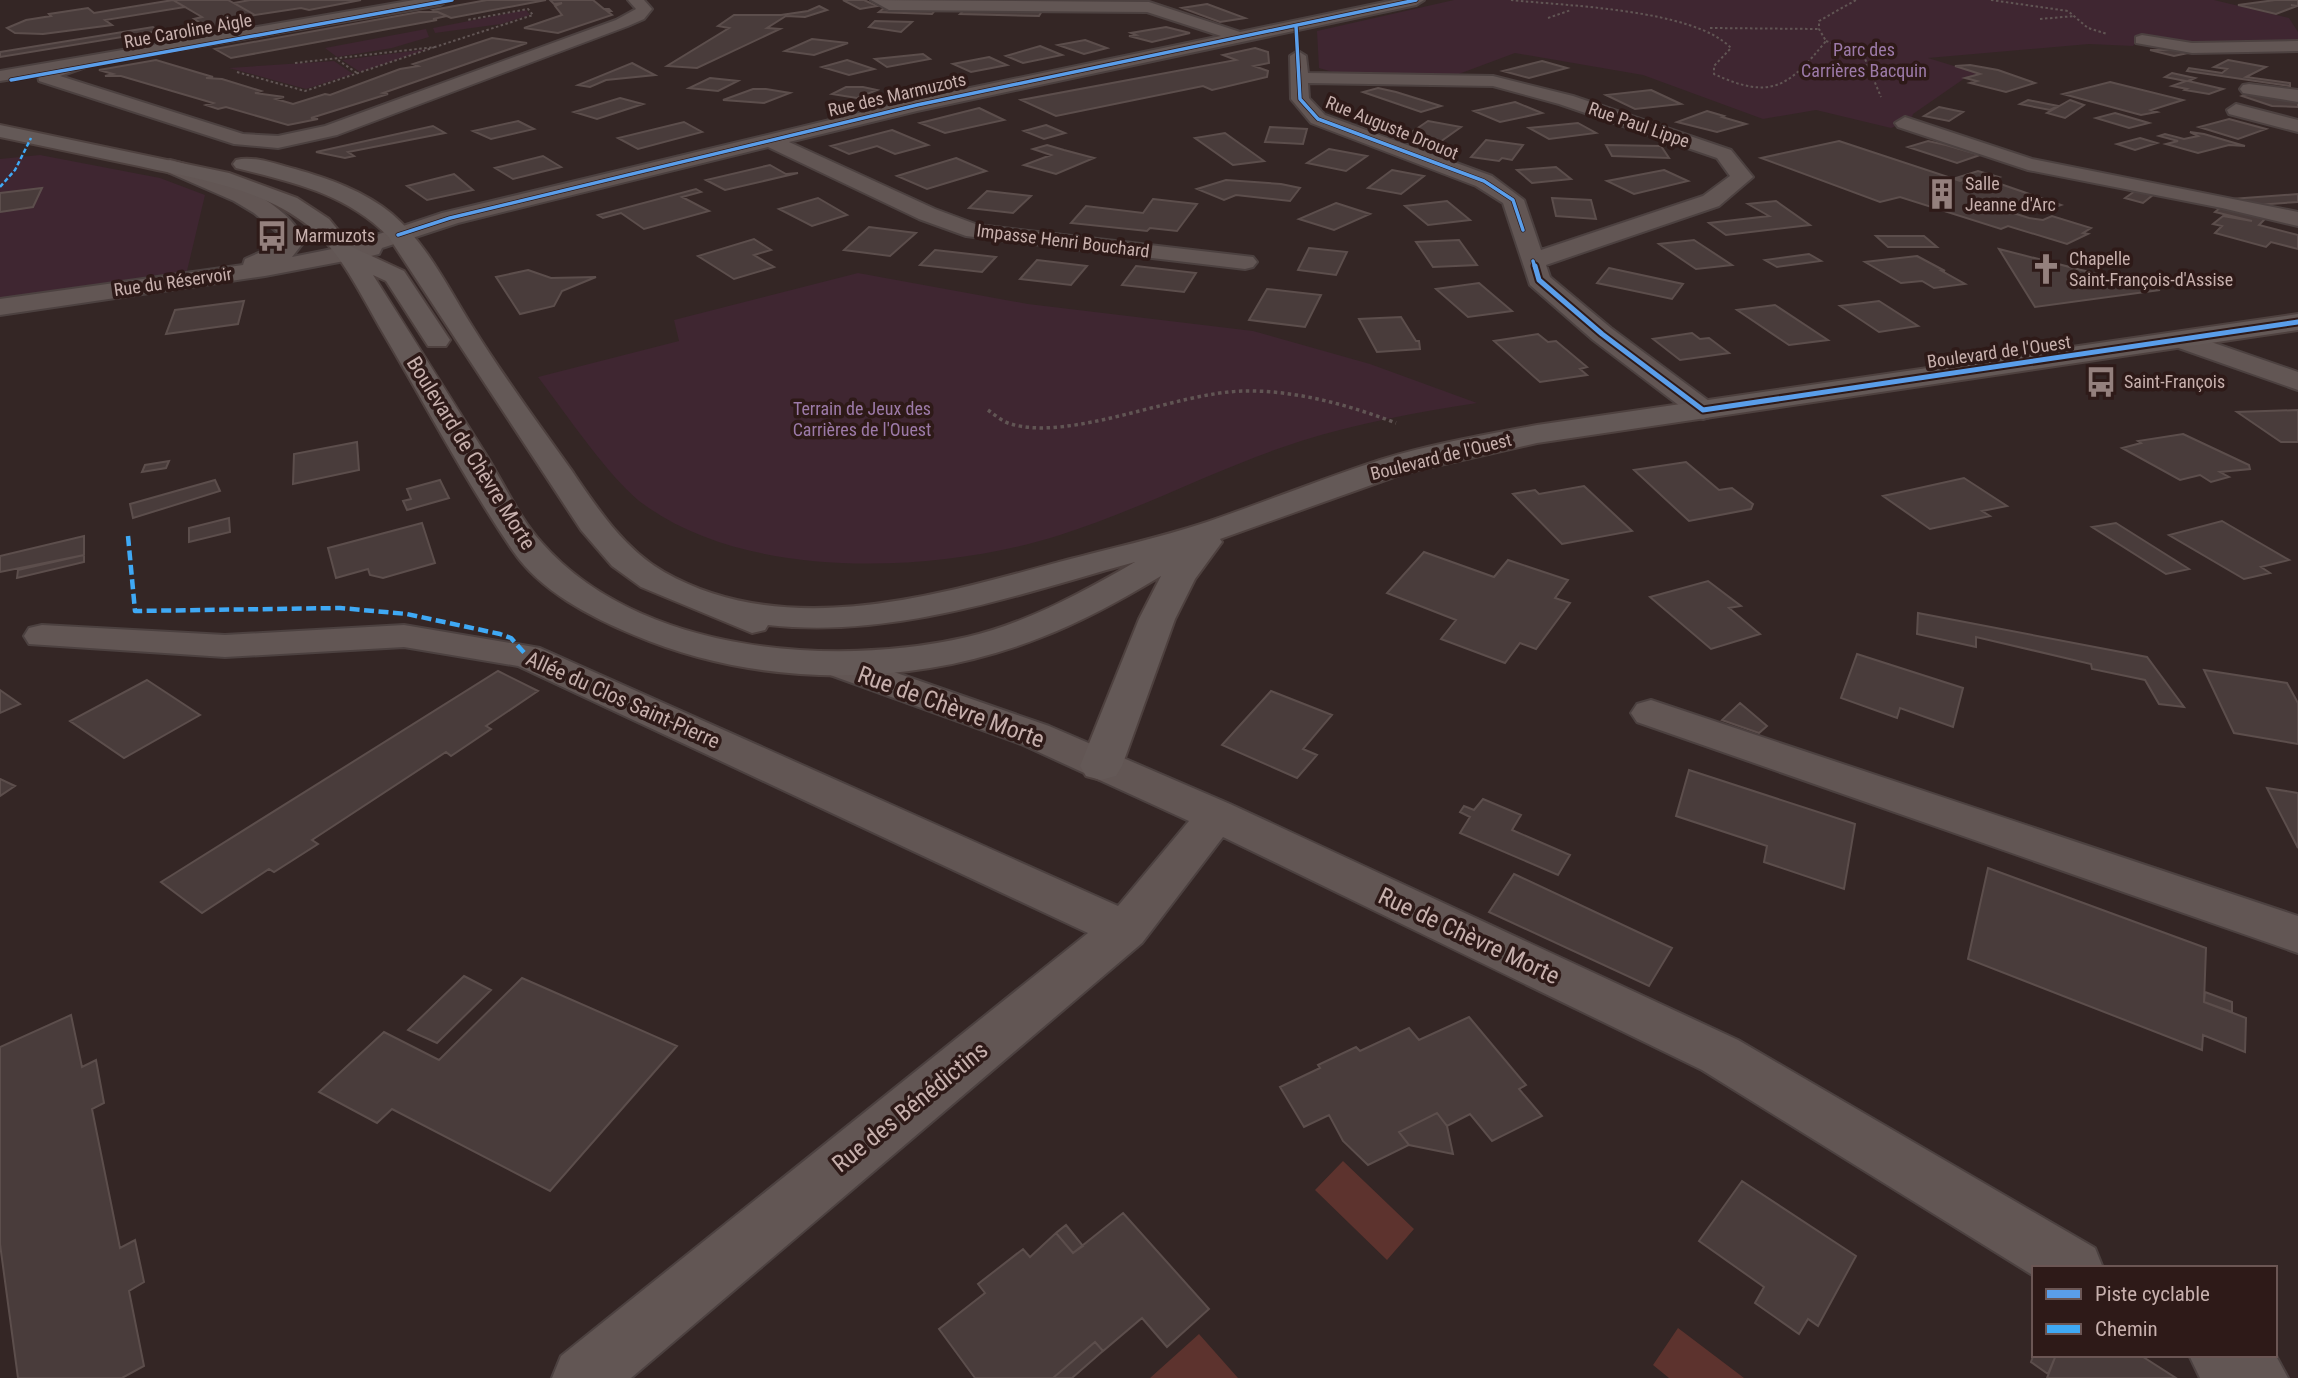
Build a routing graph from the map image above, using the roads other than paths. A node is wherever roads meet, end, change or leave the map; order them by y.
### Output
1 (440, 0) edge
2 (636, 0) edge
3 (879, 0) edge
4 (1415, 0) edge
5 (1060, 2) edge
6 (1296, 26) junction
7 (1241, 38) junction
8 (2140, 44) road end
9 (2298, 46) edge
10 (84, 63) junction
11 (0, 76) edge
12 (45, 77) junction
13 (1299, 78) junction
14 (0, 82) edge
15 (2249, 89) dead end
16 (2298, 96) edge
17 (2236, 110) dead end
18 (0, 113) edge
19 (1905, 123) road end
20 (2298, 126) edge
21 (0, 131) edge
22 (773, 142) junction
23 (170, 166) junction
24 (243, 183) junction
25 (2298, 219) edge
26 (398, 238) junction
27 (346, 253) junction
28 (1533, 261) junction
29 (1245, 262) dead end
30 (170, 283) junction
31 (0, 307) edge
32 (2298, 322) edge
33 (2182, 340) junction
34 (480, 361) junction
35 (2298, 382) edge
36 (1703, 410) junction
37 (1215, 530) junction
38 (730, 610) junction
39 (41, 636) dead end
40 (835, 664) junction
41 (1651, 713) dead end
42 (1101, 766) junction
43 (1215, 815) junction
44 (1125, 930) junction
45 (2298, 935) edge
46 (2071, 1266) edge
47 (2222, 1357) edge
48 (583, 1378) edge
49 (2257, 1378) edge

1 - 10 street, Rue Caroline Aigle
2 - 12 street, Rue Caroline Aigle
3 - 5 street
4 - 6 street, Rue des Marmuzots
5 - 7 street
6 - 7 street, Rue des Marmuzots
6 - 13 street, Rue Auguste Drouot
7 - 22 street, Rue des Marmuzots
8 - 9 street
10 - 11 street, Rue Caroline Aigle
10 - 12 street, Rue Caroline Aigle
12 - 14 street, Rue Caroline Aigle
13 - 28 street, Rue Auguste Drouot
13 - 28 street, Rue Paul Lippe
15 - 16 street
17 - 20 street
18 - 26 main road
19 - 25 street
21 - 23 main road, Boulevard de Chèvre Morte
22 - 26 street, Rue des Marmuzots
22 - 29 street, Impasse Henri Bouchard
23 - 24 main road, Boulevard de Chèvre Morte
23 - 30 street
24 - 26 main road, Boulevard de Chèvre Morte
24 - 27 main road, Boulevard de Chèvre Morte
26 - 27 street, Rue des Marmuzots
26 - 34 main road
27 - 30 street, Rue du Réservoir
27 - 34 main road
27 - 40 main road, Boulevard de Chèvre Morte
28 - 36 street, Rue Auguste Drouot
30 - 31 street, Rue du Réservoir
32 - 33 main road, Boulevard de l'Ouest
33 - 35 street
33 - 36 main road, Boulevard de l'Ouest
34 - 38 main road
36 - 37 main road, Boulevard de l'Ouest
37 - 38 main road, Boulevard de l'Ouest
37 - 40 main road, Boulevard de l'Ouest
37 - 42 main road
38 - 40 main road
39 - 44 street, Allée du Clos Saint-Pierre
40 - 42 street, Rue de Chèvre Morte
41 - 45 street
42 - 43 street, Rue de Chèvre Morte
43 - 44 street, Rue des Bénédictins
43 - 46 street, Rue de Chèvre Morte
44 - 48 street, Rue des Bénédictins
47 - 49 street

